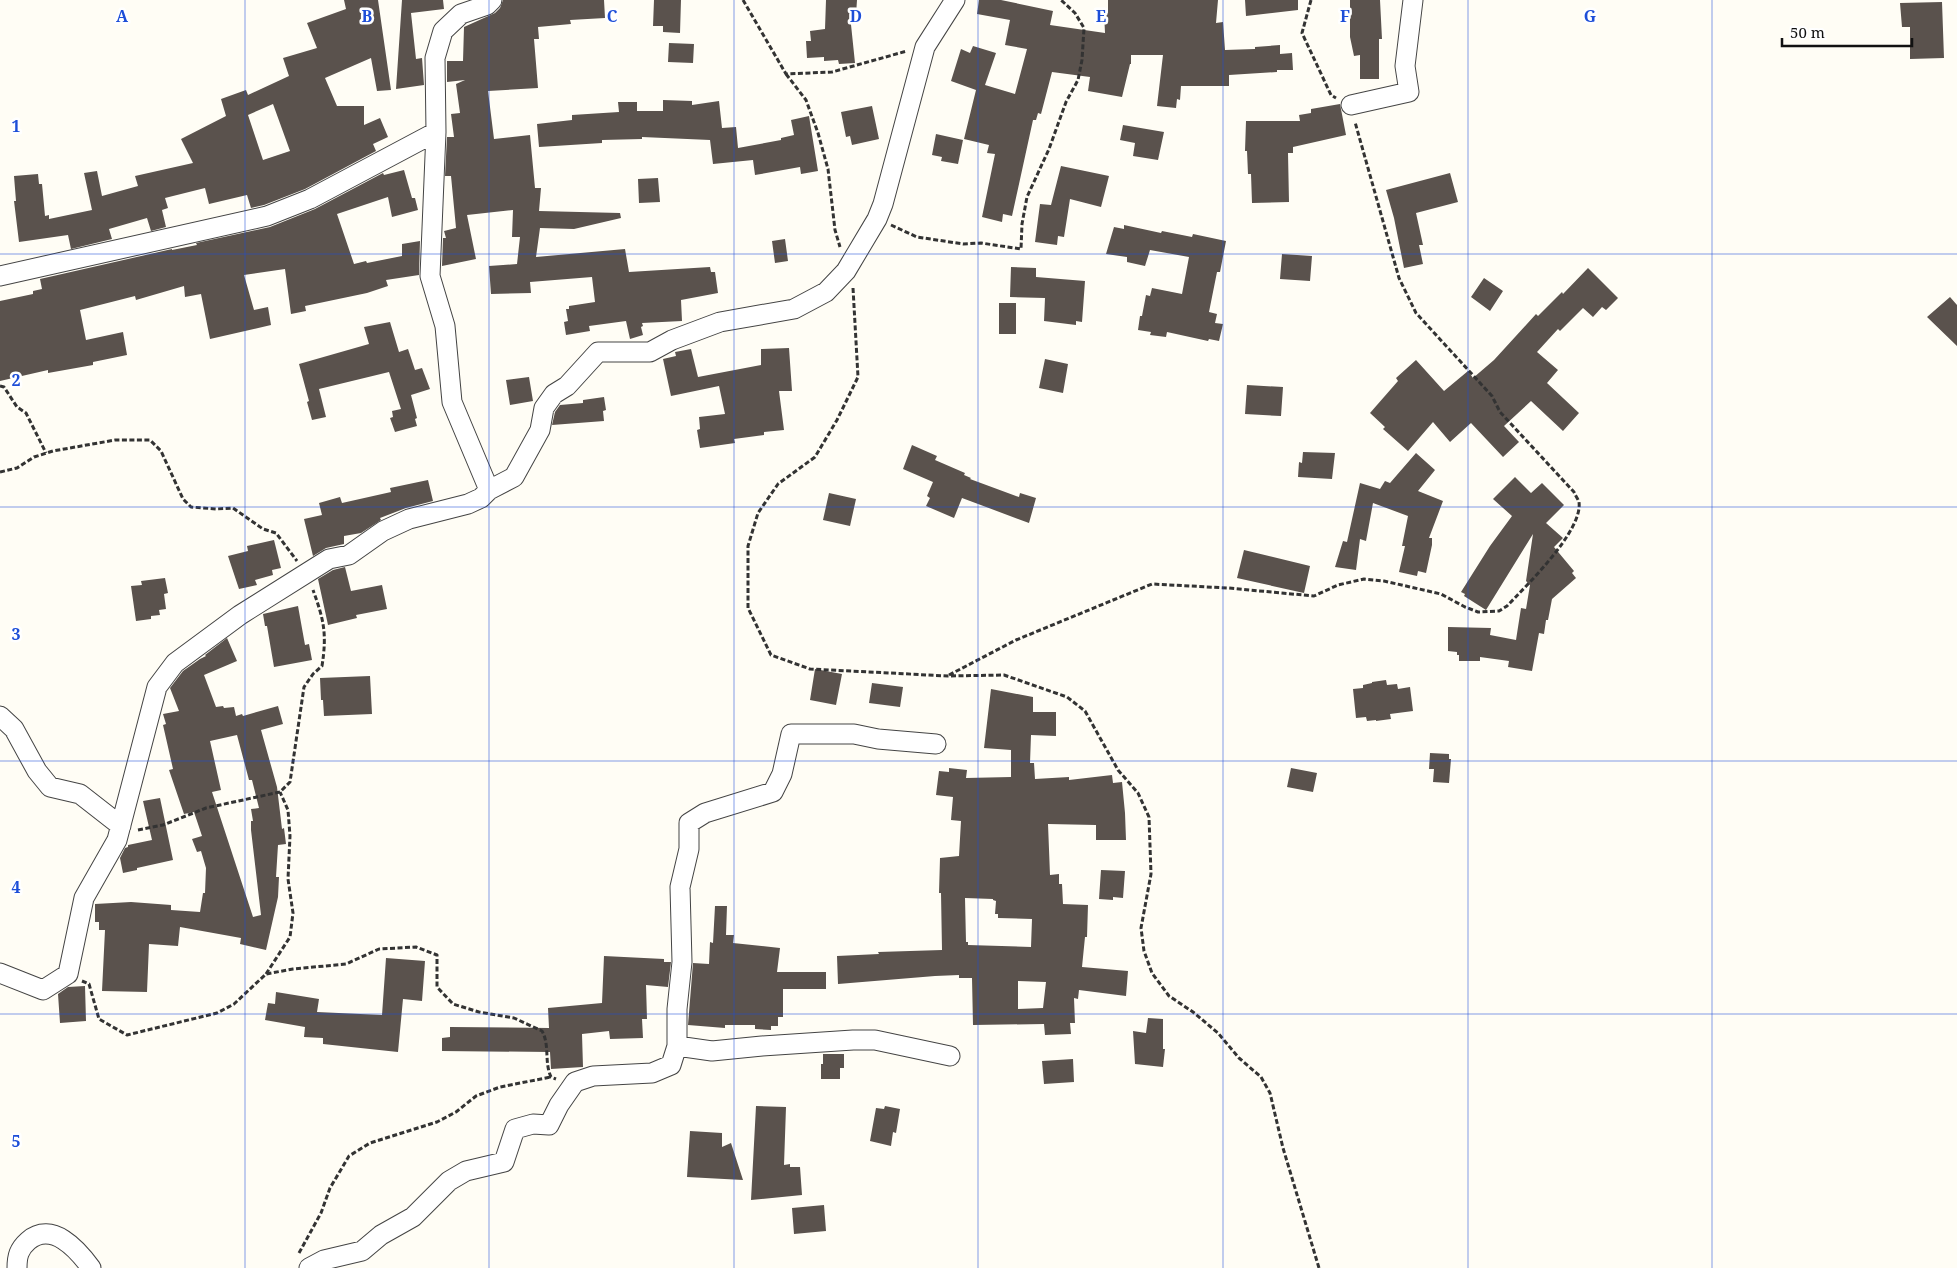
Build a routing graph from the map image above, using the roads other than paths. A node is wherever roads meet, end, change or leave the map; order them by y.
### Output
1 (492, 0) edge
2 (955, 0) edge
3 (1413, 0) edge
4 (1351, 105) road end
5 (436, 132) junction
6 (0, 276) edge
7 (490, 490) junction
8 (0, 716) edge
9 (936, 744) dead end
10 (119, 833) junction
11 (0, 973) edge
12 (678, 1046) junction
13 (950, 1056) dead end
14 (303, 1263) edge
15 (18, 1268) edge
16 (91, 1268) edge

1 - 5 street
2 - 7 street
3 - 4 street
5 - 6 street
5 - 7 street
7 - 10 street
8 - 10 street
9 - 12 street
10 - 11 street
12 - 13 street
12 - 14 street
15 - 16 street

